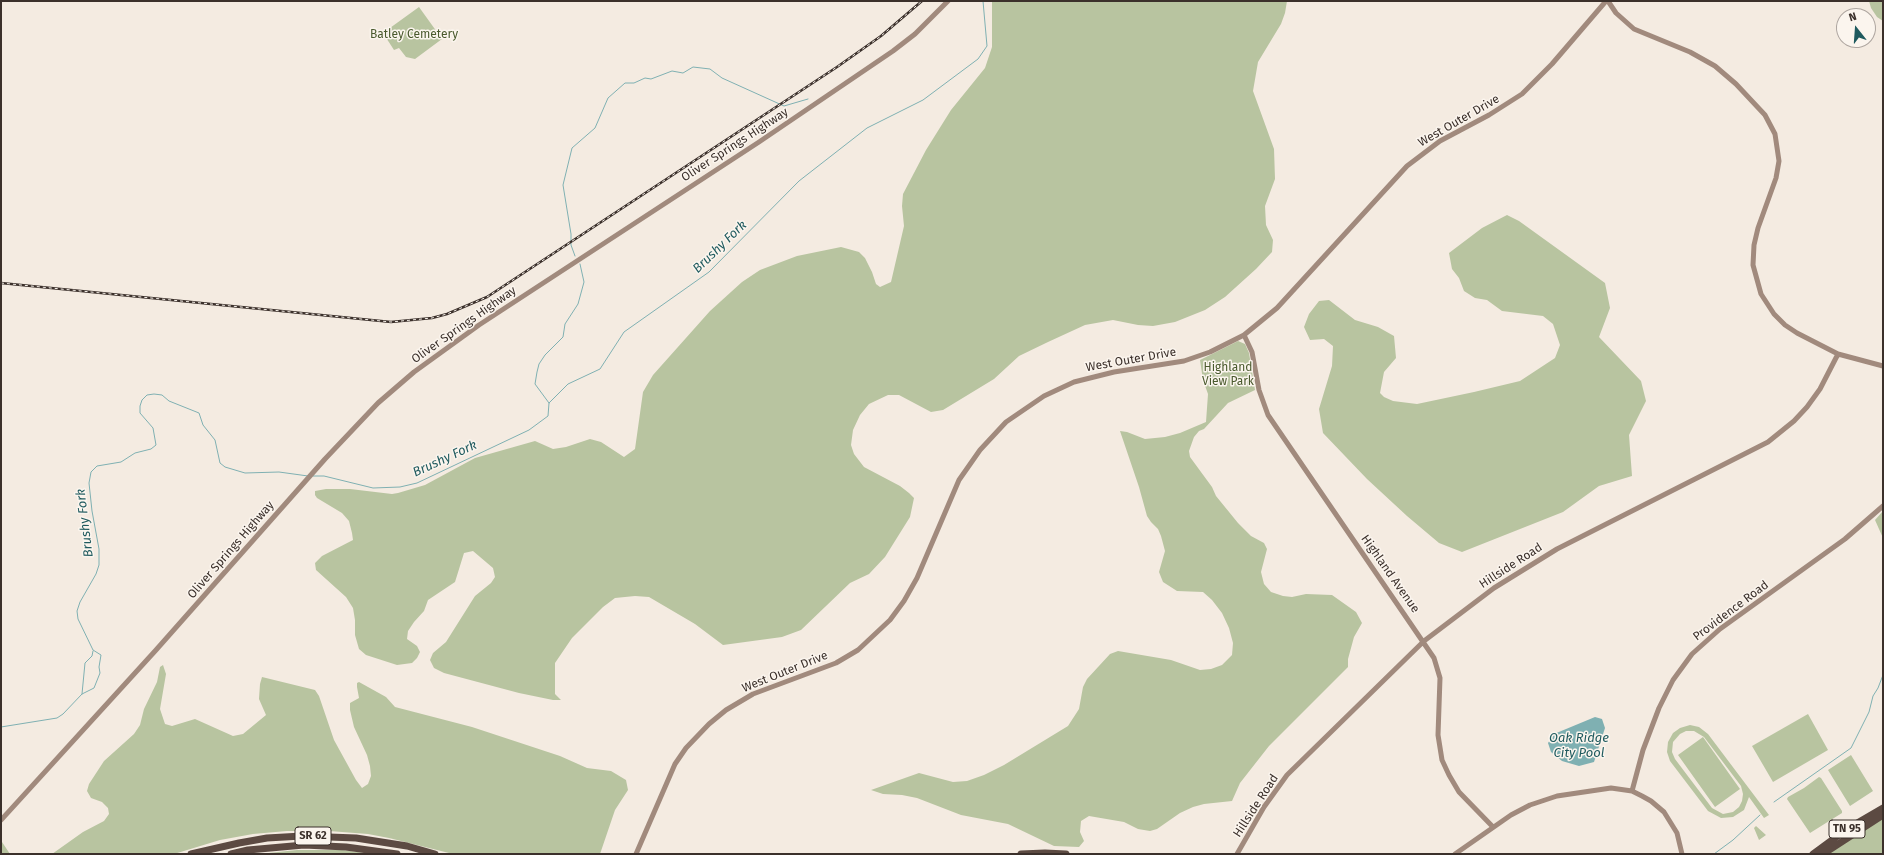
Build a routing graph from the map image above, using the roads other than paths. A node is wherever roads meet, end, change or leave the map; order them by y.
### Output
1 (948, 1) edge
2 (1607, 1) edge
3 (1244, 335) junction
4 (1838, 354) junction
5 (1883, 366) edge
6 (1883, 506) edge
7 (1424, 641) junction
8 (1632, 791) junction
9 (1883, 808) edge
10 (1883, 815) edge
11 (1, 820) edge
12 (1493, 827) junction
13 (191, 854) edge
14 (231, 854) edge
15 (397, 854) edge
16 (435, 854) edge
17 (636, 854) edge
18 (1022, 854) edge
19 (1066, 854) edge
20 (1237, 854) edge
21 (1455, 854) edge
22 (1682, 854) edge
23 (1813, 854) edge
24 (1823, 854) edge

1 - 11 street, Oliver Springs Highway
2 - 3 street, West Outer Drive
2 - 4 street
3 - 7 street, Highland Avenue
3 - 17 street, West Outer Drive
4 - 5 street
4 - 7 street, Hillside Road
6 - 8 street, Providence Road
7 - 12 street, Highland Avenue
7 - 20 street, Hillside Road
8 - 12 street
8 - 22 street
9 - 23 highway, TN 95
10 - 24 highway, TN 95
12 - 21 street
13 - 16 highway, SR 62
14 - 15 highway, SR 62
18 - 19 highway

